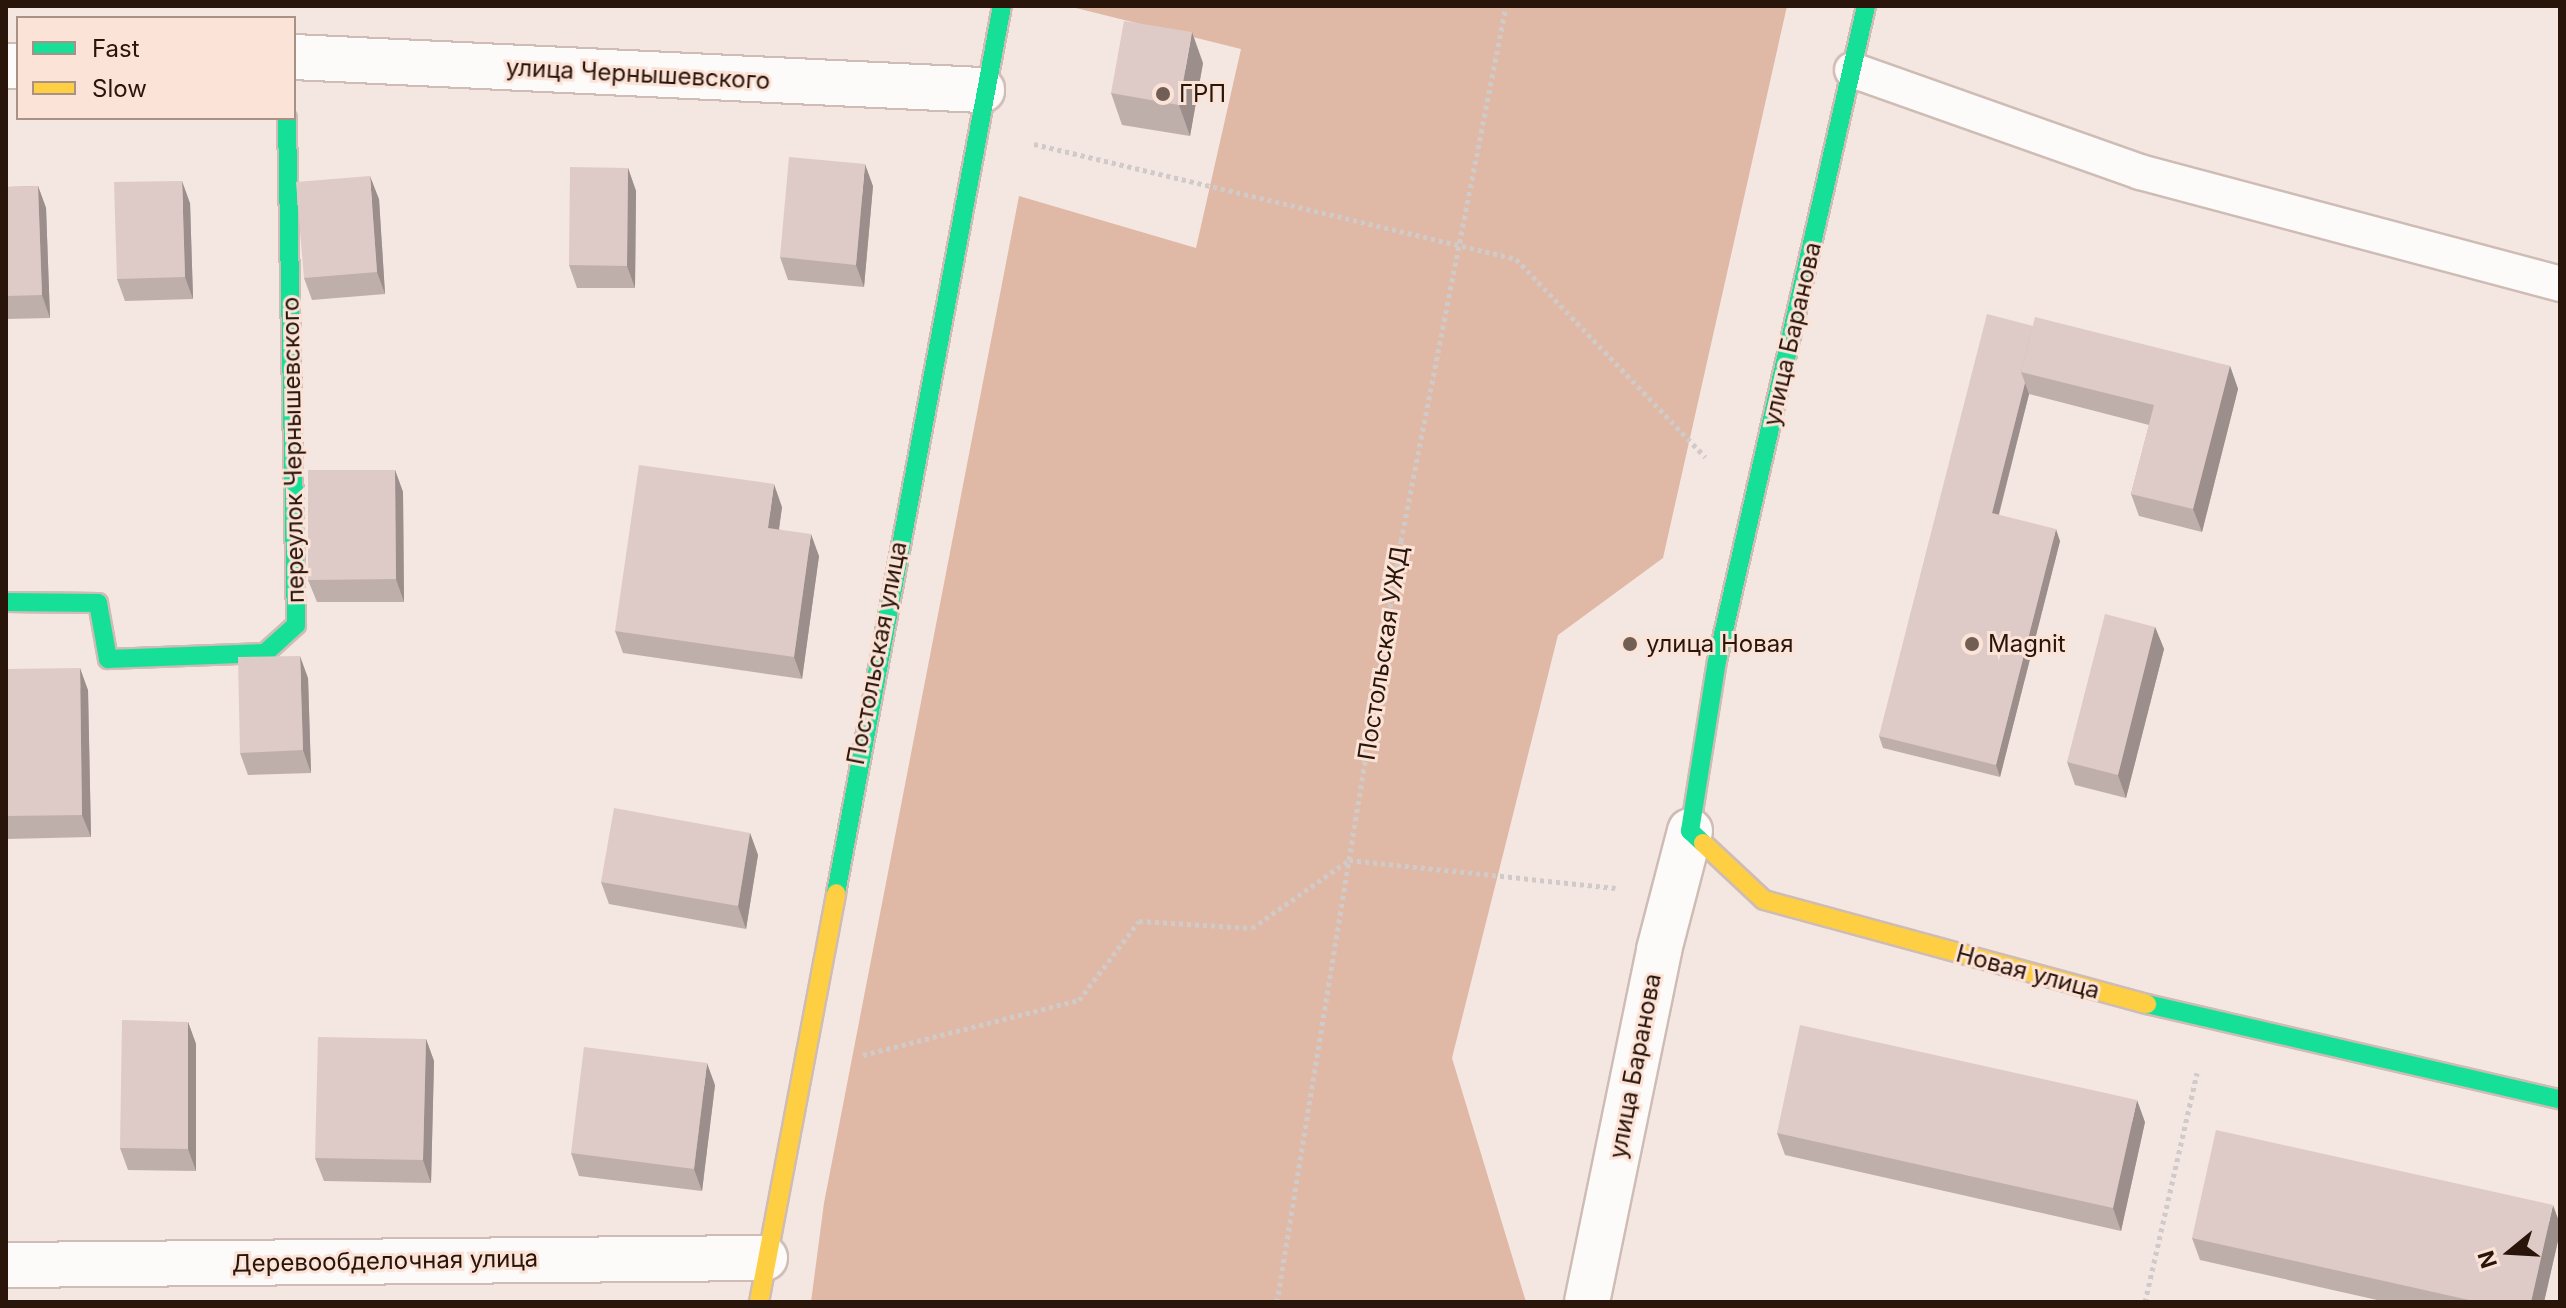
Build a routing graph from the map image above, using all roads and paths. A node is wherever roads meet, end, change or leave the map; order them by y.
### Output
1 (1002, 6) edge
2 (1506, 6) edge
3 (1866, 6) edge
4 (296, 57) edge
5 (1852, 70) junction
6 (982, 90) junction
7 (287, 120) edge
8 (1459, 244) junction
9 (2560, 284) edge
10 (1717, 470) dead end
11 (6, 602) edge
12 (1690, 831) junction
13 (1349, 860) junction
14 (1616, 888) dead end
15 (2208, 1021) junction
16 (799, 1071) junction
17 (2560, 1099) edge
18 (765, 1258) junction
19 (6, 1265) edge
20 (759, 1302) edge
21 (1277, 1302) edge
22 (1587, 1302) edge
23 (2145, 1302) edge

1 - 6 street, Постольская улица
2 - 8 path, Постольская УЖД
3 - 5 street, улица Баранова
4 - 6 street, улица Чернышевского
5 - 9 lane
5 - 12 street, улица Баранова
6 - 8 path
6 - 16 street, Постольская улица
7 - 11 street, переулок Чернышевского
8 - 10 path
8 - 13 path, Постольская УЖД
12 - 15 street, Новая улица
12 - 22 street, улица Баранова
13 - 14 path
13 - 16 path
13 - 21 path, Постольская УЖД
15 - 17 street, Новая улица
15 - 23 path
16 - 18 street, Постольская улица
18 - 19 street, Деревообделочная улица
18 - 20 street, Постольская улица

